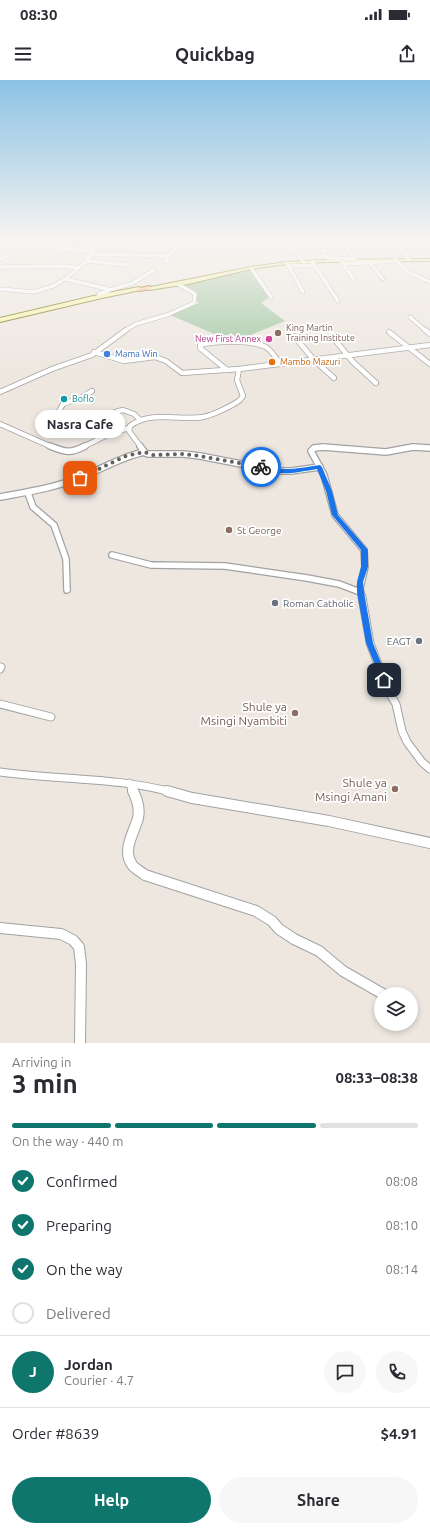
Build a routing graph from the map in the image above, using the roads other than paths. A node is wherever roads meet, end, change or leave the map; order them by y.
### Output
1 (55, 285) edge
2 (93, 285) edge
3 (128, 285) edge
4 (171, 285) edge
5 (180, 285) edge
6 (263, 285) edge
7 (299, 285) edge
8 (327, 285) edge
9 (149, 288) joint
10 (0, 289) edge
11 (139, 289) joint
12 (109, 290) junction
13 (303, 292) dead end
14 (98, 296) junction
15 (271, 297) dead end
16 (338, 301) dead end
17 (410, 317) dead end
18 (0, 320) edge
19 (389, 332) dead end
20 (430, 334) edge
21 (294, 336) dead end
22 (335, 340) dead end
23 (430, 345) edge
24 (411, 348) junction
25 (94, 352) junction
26 (347, 355) junction
27 (314, 360) junction
28 (280, 364) junction
29 (430, 364) edge
30 (239, 369) junction
31 (227, 370) junction
32 (334, 378) dead end
33 (376, 382) dead end
34 (92, 391) dead end
35 (0, 392) edge
36 (140, 420) junction
37 (0, 424) edge
38 (129, 428) junction
39 (430, 448) edge
40 (144, 452) junction
41 (320, 467) junction
42 (28, 493) junction
43 (0, 497) edge
44 (112, 555) dead end
45 (67, 590) dead end
46 (360, 592) junction
47 (0, 704) edge
48 (51, 717) dead end
49 (430, 769) edge
50 (0, 772) edge
51 (129, 783) junction
52 (430, 843) edge
53 (0, 928) edge
54 (374, 989) edge
55 (80, 1043) edge

1 - 10 street
2 - 12 street
3 - 12 street
4 - 9 main road
5 - 25 street
6 - 15 street
7 - 13 street
8 - 16 street
9 - 11 main road
11 - 14 main road
12 - 14 street
14 - 18 main road
17 - 20 street
19 - 24 street
21 - 27 street
22 - 26 street
23 - 24 street
24 - 26 street
24 - 29 street
25 - 31 street
25 - 35 street
26 - 27 street
26 - 33 street
27 - 28 street
27 - 32 street
28 - 30 street
28 - 31 street
30 - 31 street
30 - 36 street
34 - 36 street
36 - 38 street
37 - 38 street
38 - 40 street
39 - 41 street
40 - 41 street
40 - 42 street
41 - 46 street
42 - 43 street
42 - 45 street
44 - 46 street
46 - 49 street
47 - 48 street
50 - 51 street
51 - 52 street
51 - 54 street
53 - 55 street

